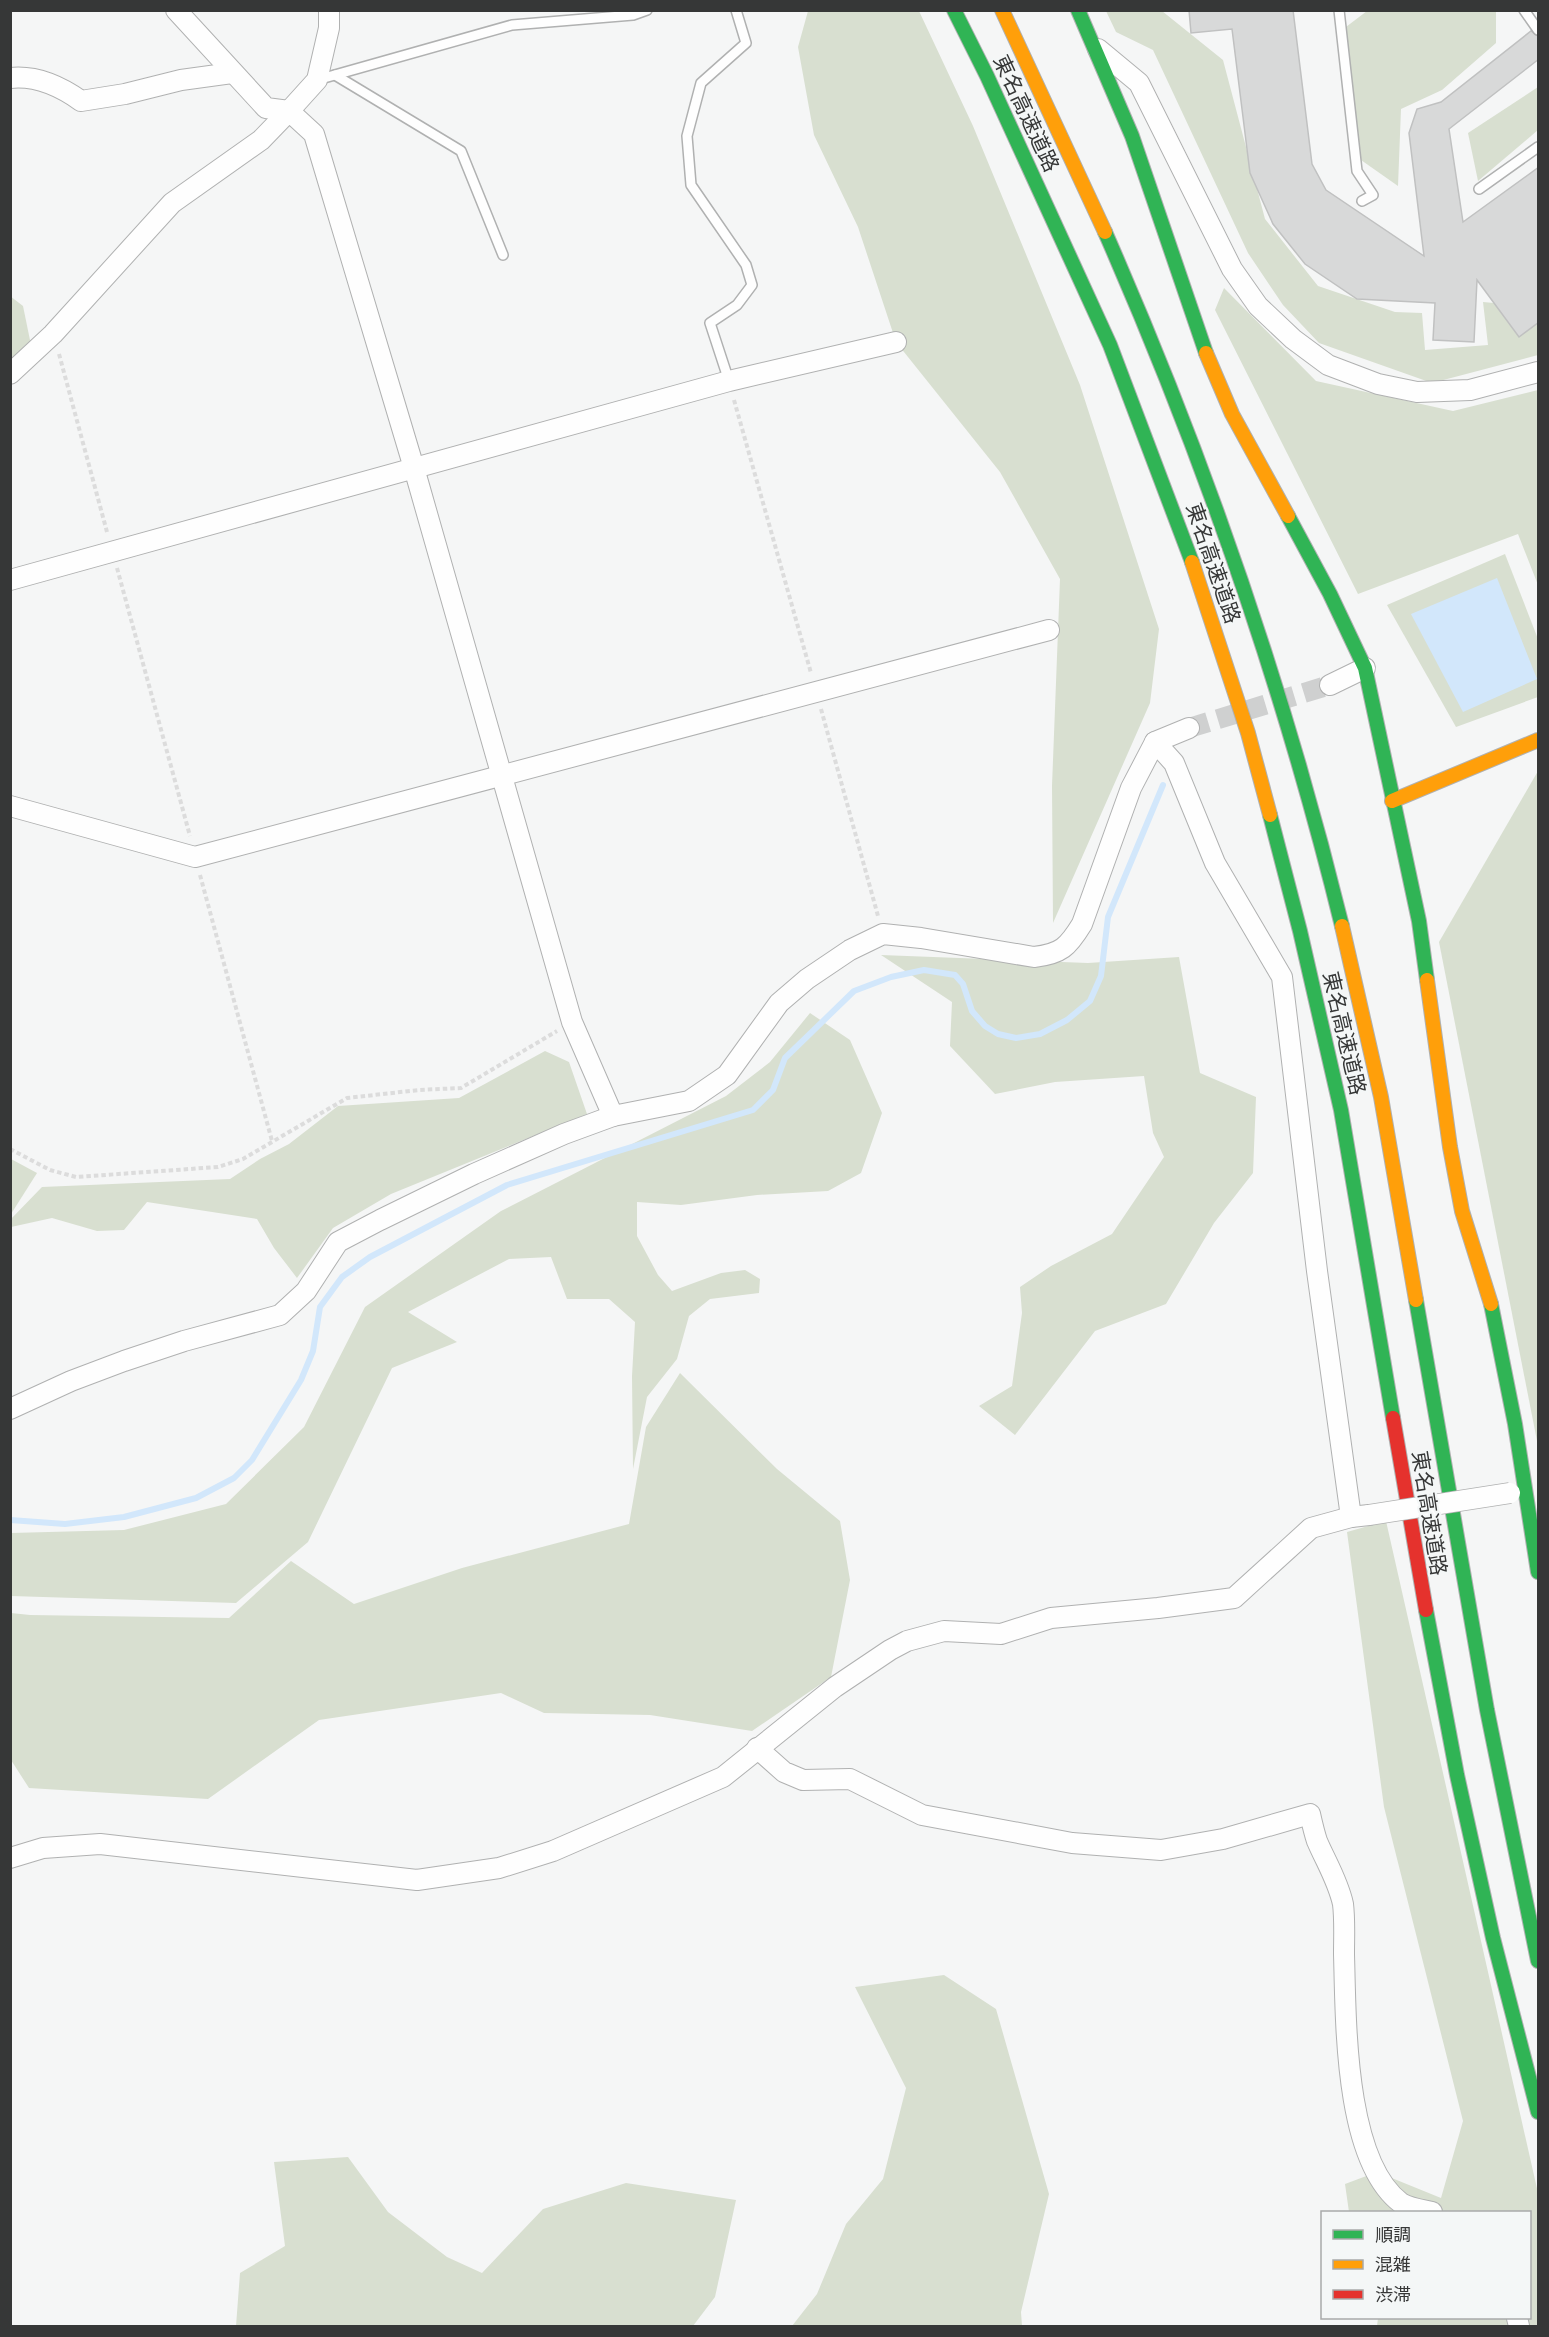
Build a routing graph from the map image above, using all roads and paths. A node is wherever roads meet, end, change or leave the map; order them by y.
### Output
1 (176, 10) edge
2 (329, 10) edge
3 (647, 10) edge
4 (736, 10) edge
5 (954, 10) edge
6 (1002, 10) edge
7 (1078, 10) edge
8 (1339, 10) edge
9 (1524, 10) edge
10 (1539, 30) edge
11 (1097, 49) junction
12 (232, 73) junction
13 (10, 78) edge
14 (326, 78) junction
15 (289, 111) junction
16 (1539, 147) edge
17 (1479, 189) dead end
18 (1362, 201) dead end
19 (503, 255) dead end
20 (53, 334) junction
21 (896, 342) dead end
22 (1539, 372) edge
23 (10, 374) edge
24 (729, 381) junction
25 (414, 468) junction
26 (113, 552) junction
27 (10, 580) edge
28 (1049, 630) dead end
29 (1365, 668) junction
30 (1330, 685) tunnel mouth
31 (816, 691) junction
32 (1189, 728) tunnel mouth
33 (1539, 740) edge
34 (1155, 742) junction
35 (502, 776) junction
36 (1392, 801) junction
37 (10, 806) edge
38 (195, 857) junction
39 (883, 934) junction
40 (572, 1022) junction
41 (614, 1116) junction
42 (272, 1141) junction
43 (10, 1149) edge
44 (10, 1409) edge
45 (1524, 1489) edge
46 (1360, 1516) junction
47 (1539, 1572) edge
48 (757, 1748) junction
49 (10, 1858) edge
50 (1539, 1961) edge
51 (1539, 2112) edge
52 (1428, 2211) edge

1 - 12 street
2 - 14 street
3 - 14 lane
4 - 24 lane
5 - 51 main road, 東名高速道路
6 - 50 main road, 東名高速道路
7 - 11 main road
8 - 18 lane
9 - 10 lane
11 - 22 street
11 - 29 main road
12 - 13 street
12 - 15 street
14 - 15 street
14 - 19 lane
15 - 20 street
15 - 25 street
16 - 17 lane
20 - 23 street
20 - 26 path
21 - 24 street
24 - 25 street
24 - 31 path
25 - 26 street
25 - 35 street
26 - 27 street
26 - 38 path
28 - 31 street
29 - 30 street
29 - 36 main road
31 - 35 street
31 - 39 path
32 - 34 street
33 - 36 main road
34 - 39 street
34 - 46 street
35 - 38 street
35 - 40 street
36 - 45 main road
37 - 38 street
38 - 42 path
39 - 41 street
40 - 41 street
40 - 42 path
41 - 44 street
42 - 43 path
45 - 46 street, bridge
45 - 47 main road
46 - 48 street
48 - 49 street
48 - 52 street

